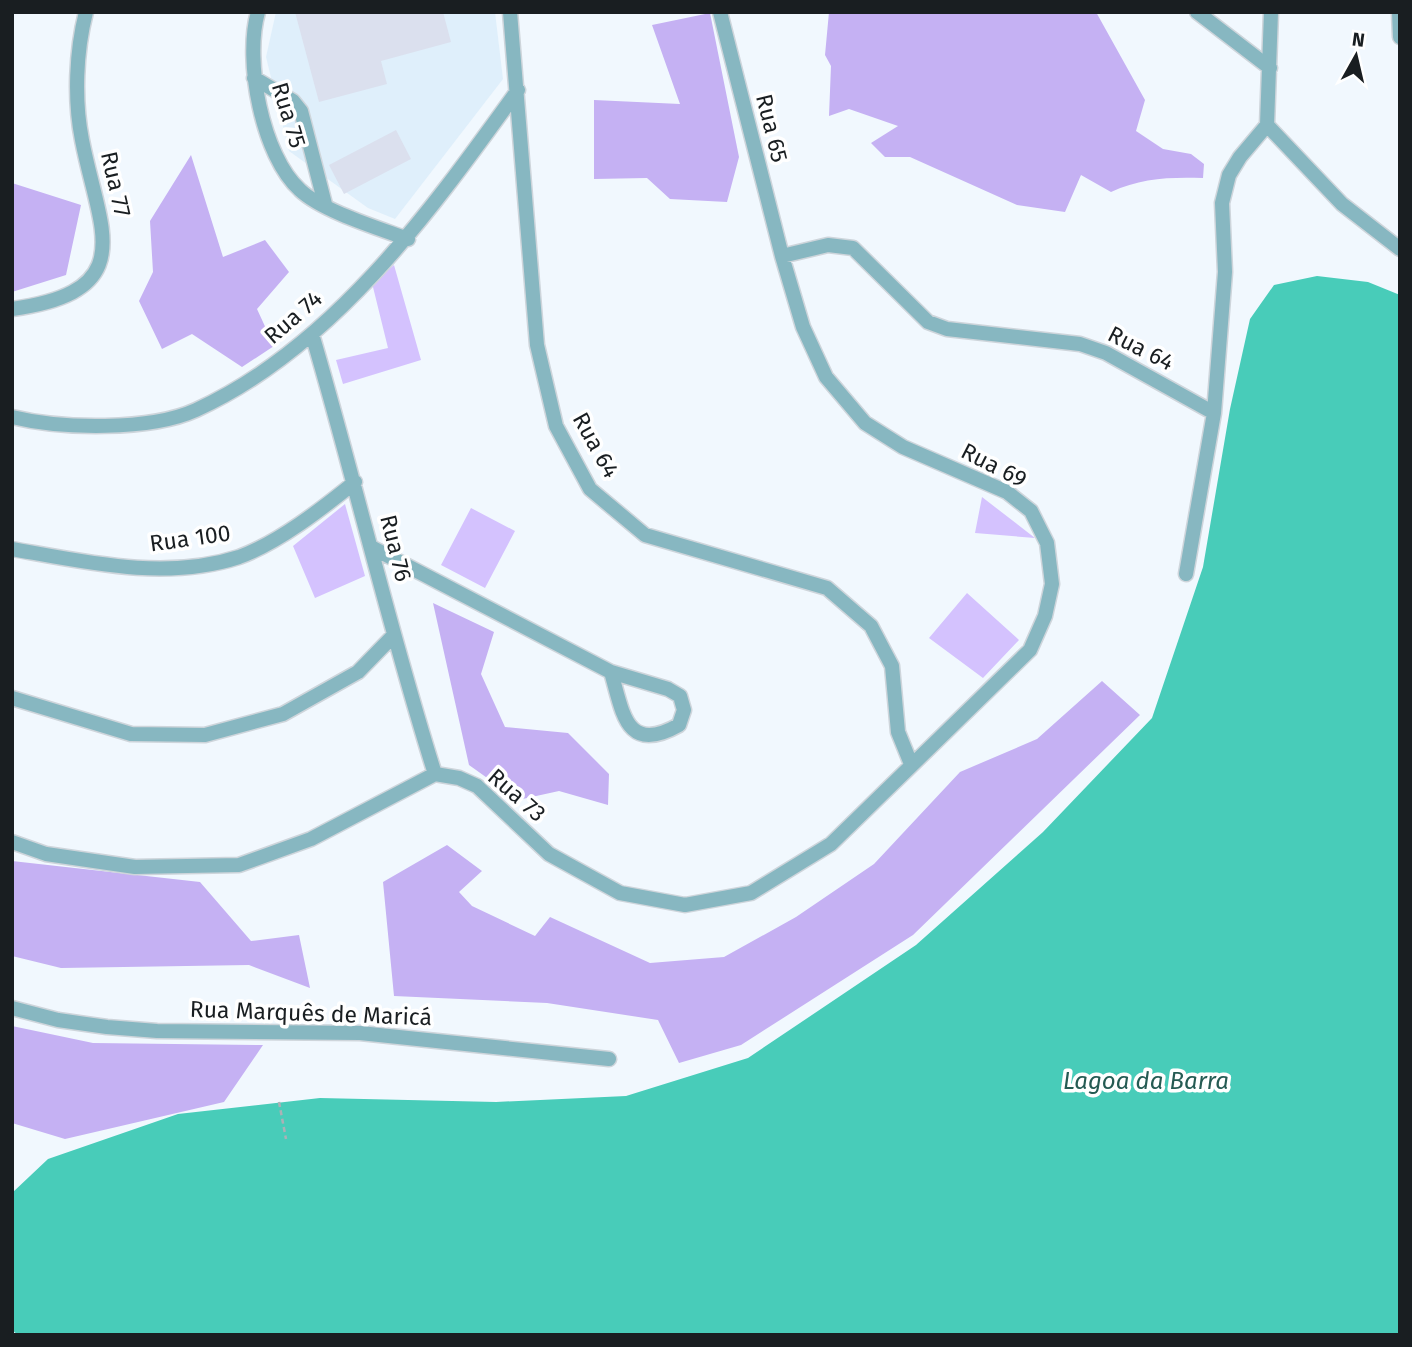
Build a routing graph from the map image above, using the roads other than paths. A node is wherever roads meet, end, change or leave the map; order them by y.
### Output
1 (86, 12) edge
2 (258, 12) edge
3 (510, 12) edge
4 (720, 12) edge
5 (1197, 12) edge
6 (1271, 12) edge
7 (1399, 12) edge
8 (1400, 37) edge
9 (1270, 68) junction
10 (254, 78) junction
11 (518, 90) junction
12 (1267, 124) junction
13 (325, 204) junction
14 (408, 239) junction
15 (1400, 249) edge
16 (782, 256) junction
17 (12, 309) edge
18 (312, 334) junction
19 (1214, 413) junction
20 (12, 417) edge
21 (355, 482) junction
22 (371, 547) junction
23 (12, 549) edge
24 (1186, 574) dead end
25 (394, 635) junction
26 (611, 672) junction
27 (12, 698) edge
28 (911, 764) junction
29 (435, 774) junction
30 (12, 842) edge
31 (12, 1008) edge
32 (609, 1059) dead end

1 - 17 street, Rua 77
2 - 10 street, Rua 75
3 - 11 street, Rua 64
4 - 16 street, Rua 65
5 - 9 street
6 - 9 street
7 - 8 street
9 - 12 street
10 - 13 street, Rua 75
10 - 13 street
11 - 14 street, Rua 74
11 - 28 street, Rua 64
12 - 15 street
12 - 19 street
13 - 14 street, Rua 75
14 - 18 street, Rua 74
16 - 19 street, Rua 64
16 - 28 street, Rua 69
18 - 20 street, Rua 74
18 - 21 street, Rua 76
19 - 24 street
21 - 22 street, Rua 76
21 - 23 street, Rua 100
22 - 25 street, Rua 76
22 - 26 street
25 - 27 street
25 - 29 street, Rua 76
26 - 26 street
28 - 29 street, Rua 73
29 - 30 street
31 - 32 street, Rua Marquês de Maricá

